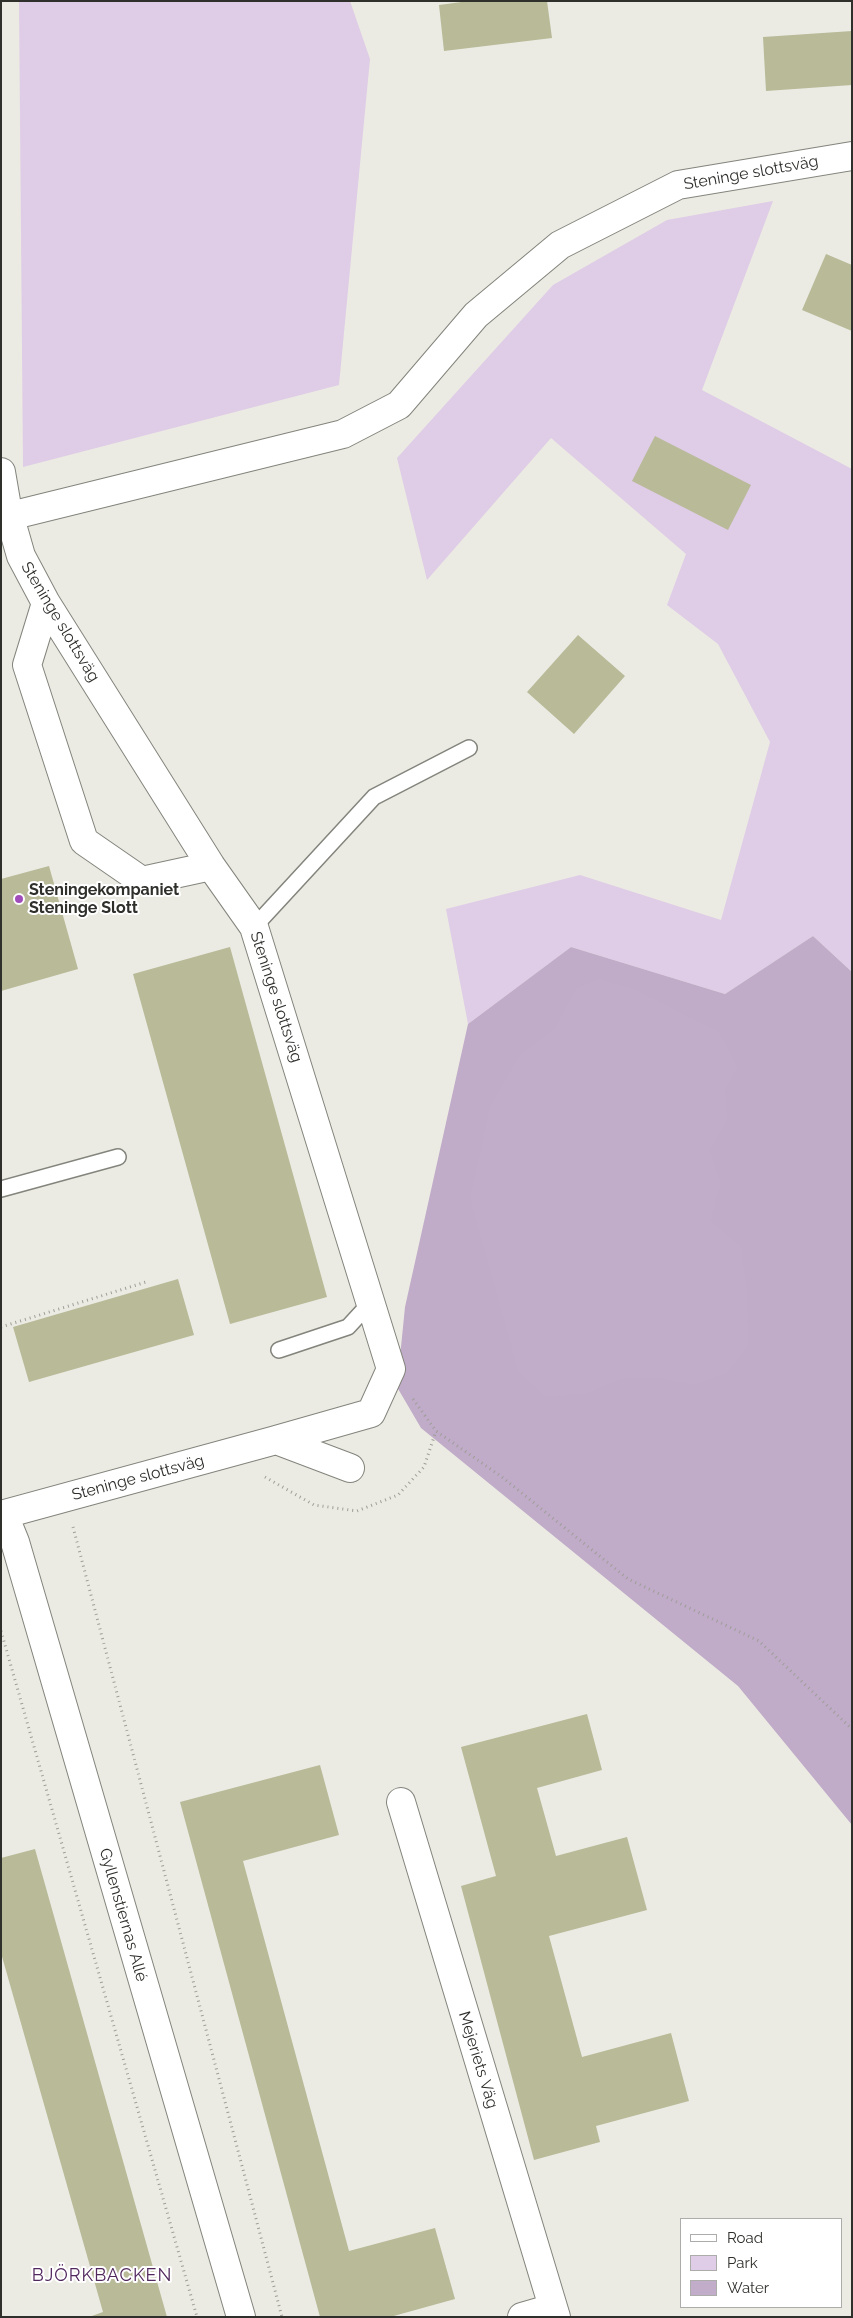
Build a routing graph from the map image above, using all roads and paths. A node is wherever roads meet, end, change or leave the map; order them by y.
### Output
1 (852, 156) edge
2 (1, 472) edge
3 (10, 516) junction
4 (46, 602) junction
5 (469, 748) dead end
6 (211, 866) junction
7 (254, 927) junction
8 (118, 1157) dead end
9 (1, 1189) edge
10 (146, 1282) dead end
11 (371, 1302) junction
12 (1, 1327) edge
13 (279, 1350) dead end
14 (391, 1369) junction
15 (436, 1431) junction
16 (276, 1440) junction
17 (350, 1468) dead end
18 (259, 1473) dead end
19 (3, 1515) edge
20 (82, 1524) dead end
21 (73, 1526) junction
22 (64, 1529) dead end
23 (1, 1631) edge
24 (852, 1729) edge
25 (401, 1802) dead end
26 (554, 2312) edge
27 (197, 2317) edge
28 (241, 2317) edge
29 (282, 2317) edge
30 (522, 2317) edge

1 - 3 street, Steninge slottsväg
2 - 3 street
3 - 4 street, Steninge slottsväg
4 - 6 street, Steninge slottsväg
4 - 6 street
5 - 7 lane
6 - 7 street, Steninge slottsväg
7 - 11 street, Steninge slottsväg
8 - 9 lane
10 - 12 path
11 - 13 lane
11 - 14 street, Steninge slottsväg
14 - 15 path
14 - 16 street, Steninge slottsväg
15 - 18 path
15 - 24 path
16 - 17 street
16 - 19 street, Steninge slottsväg
19 - 28 street, Gyllenstiernas Allé
20 - 21 path
21 - 22 path
21 - 29 path
23 - 27 path
25 - 26 street, Mejeriets Väg
26 - 30 street

